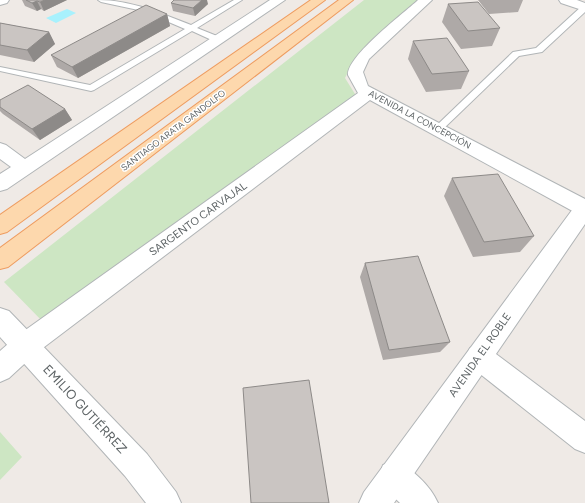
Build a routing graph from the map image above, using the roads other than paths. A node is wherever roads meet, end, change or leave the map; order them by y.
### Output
1 (101, 0) edge
2 (239, 0) edge
3 (279, 0) edge
4 (319, 0) edge
5 (346, 0) edge
6 (426, 0) edge
7 (565, 0) edge
8 (585, 8) edge
9 (192, 28) junction
10 (219, 40) junction
11 (0, 69) edge
12 (370, 92) junction
13 (438, 129) junction
14 (0, 149) edge
15 (24, 168) junction
16 (0, 184) edge
17 (585, 208) edge
18 (0, 226) edge
19 (0, 260) edge
20 (0, 319) edge
21 (26, 345) junction
22 (479, 357) junction
23 (0, 369) edge
24 (585, 439) edge
25 (394, 476) junction
26 (165, 503) edge
27 (375, 503) edge
28 (422, 503) edge

1 - 9 lane
2 - 9 lane
3 - 10 street
4 - 18 main road, SANTIAGO ARATA GANDOLFO
5 - 19 main road, SANTIAGO ARATA GANDOLFO
6 - 12 street, AVENIDA LA CONCEPCIÓN
7 - 8 street
8 - 13 lane
9 - 10 lane
9 - 11 lane
10 - 15 street
12 - 13 street, AVENIDA LA CONCEPCIÓN
12 - 21 street, SARGENTO CARVAJAL
13 - 17 street, AVENIDA LA CONCEPCIÓN
14 - 15 street
15 - 16 street
17 - 22 street, AVENIDA EL ROBLE
20 - 21 street, EMILIO GUTIÉRREZ
21 - 23 street, SARGENTO CARVAJAL
21 - 26 street, EMILIO GUTIÉRREZ
22 - 24 street
22 - 25 street, AVENIDA EL ROBLE
25 - 27 street, AVENIDA EL ROBLE
25 - 28 street

